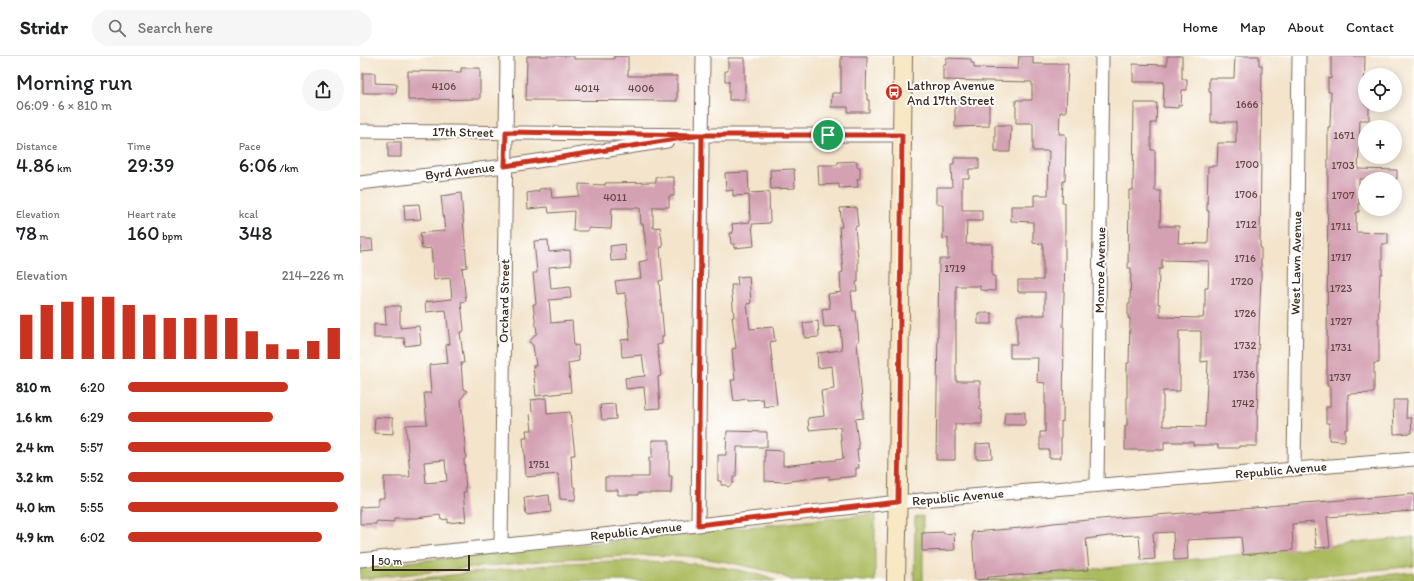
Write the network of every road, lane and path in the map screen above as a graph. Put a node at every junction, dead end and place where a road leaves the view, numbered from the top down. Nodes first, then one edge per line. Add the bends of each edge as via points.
1 (507, 56) edge
2 (703, 56) edge
3 (903, 56) edge
4 (1102, 56) edge
5 (1299, 56) edge
6 (360, 131) edge
7 (506, 132) junction
8 (702, 135) junction
9 (902, 135) junction
10 (505, 166) junction
11 (360, 183) edge
12 (1414, 459) edge
13 (1294, 469) junction
14 (1097, 485) junction
15 (898, 502) junction
16 (698, 525) junction
17 (501, 545) junction
18 (360, 560) edge
19 (896, 581) edge

1 - 7 street, Orchard Street
2 - 8 street
3 - 9 street
4 - 14 street, Monroe Avenue
5 - 13 street, West Lawn Avenue
6 - 7 street, 17th Street
7 - 8 street, 17th Street
7 - 10 street, Orchard Street
8 - 9 street, 17th Street
8 - 10 street, Byrd Avenue
8 - 16 street
9 - 15 street
10 - 11 street, Byrd Avenue
10 - 17 street, Orchard Street
12 - 13 street, Republic Avenue
13 - 14 street, Republic Avenue
14 - 15 street, Republic Avenue
15 - 16 street, Republic Avenue
15 - 19 street
16 - 17 street, Republic Avenue
17 - 18 street, Republic Avenue

